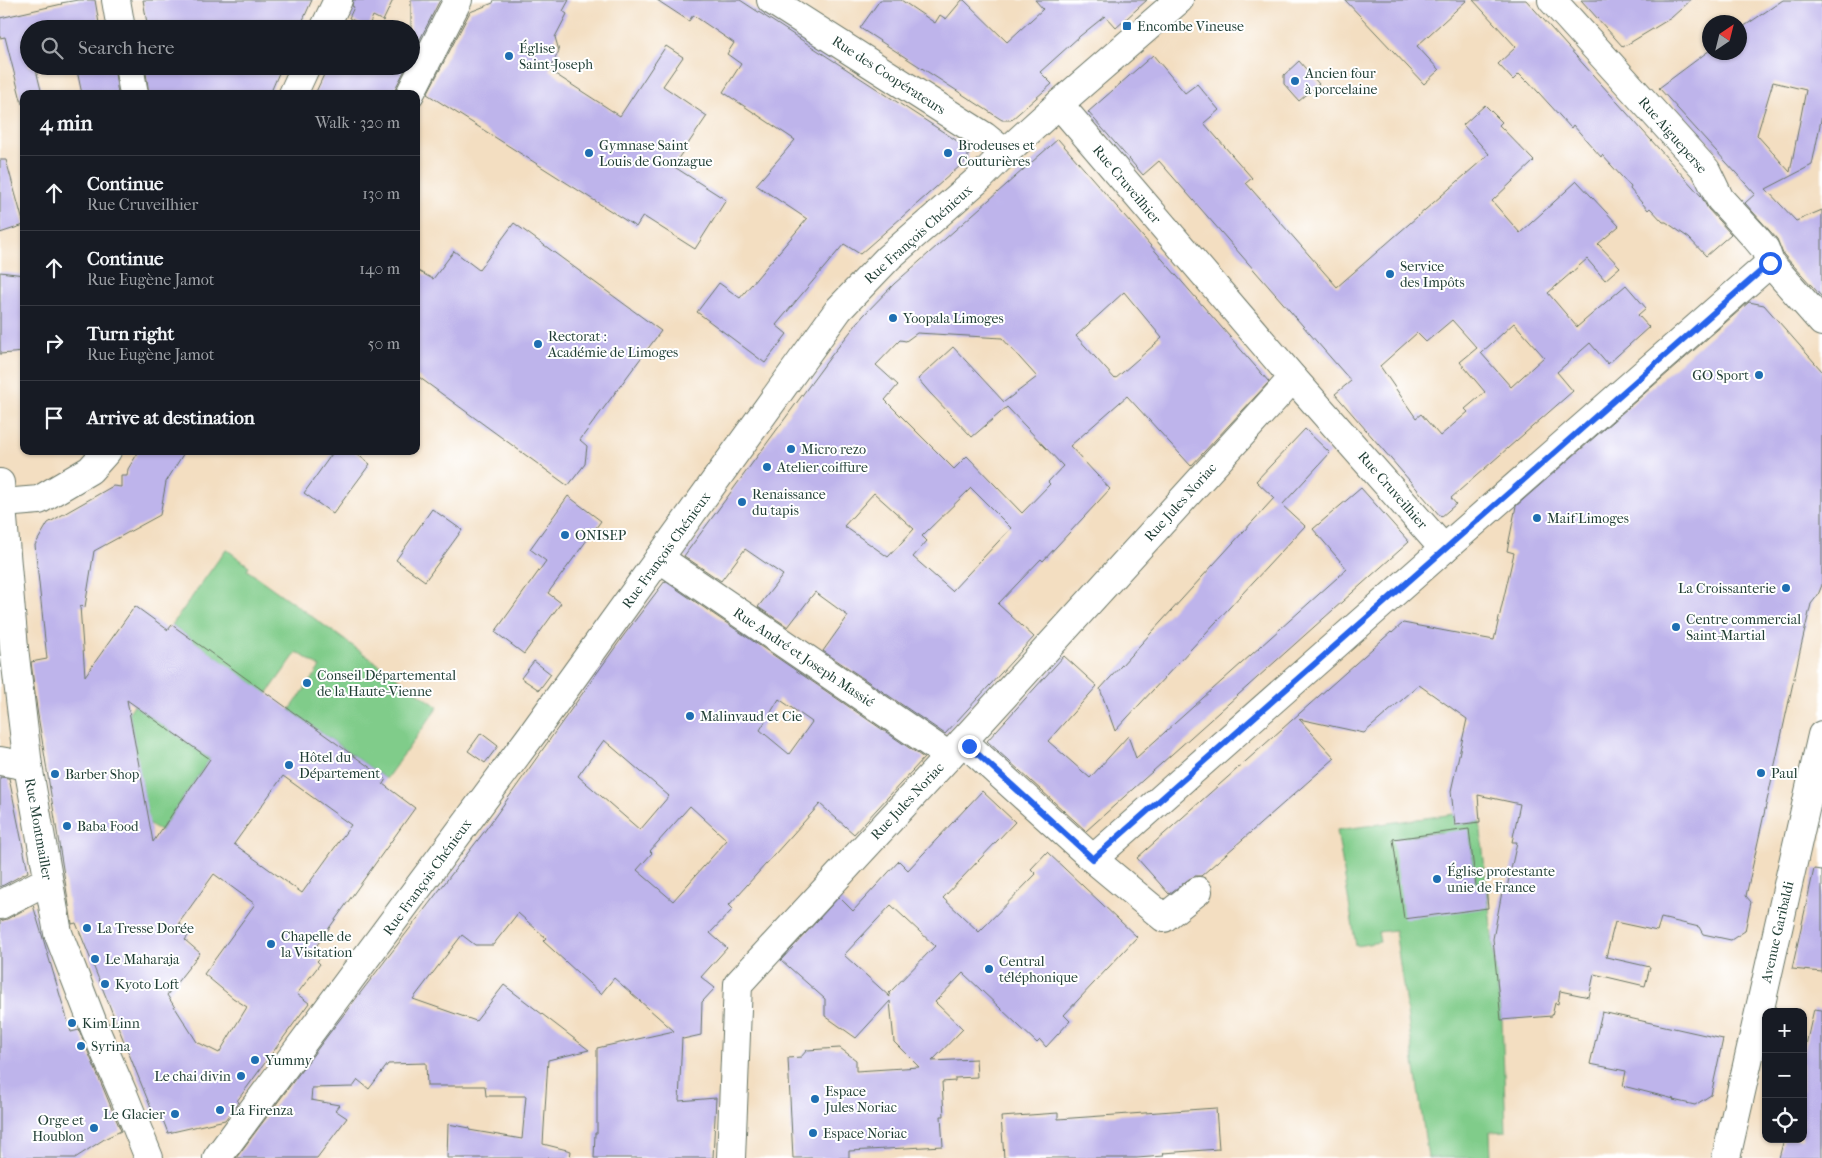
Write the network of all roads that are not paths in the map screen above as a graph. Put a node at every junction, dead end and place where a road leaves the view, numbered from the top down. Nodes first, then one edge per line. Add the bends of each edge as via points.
1 (116, 0) edge
2 (338, 0) edge
3 (458, 0) edge
4 (771, 0) edge
5 (1179, 0) edge
6 (1552, 0) edge
7 (119, 20) edge
8 (328, 20) edge
9 (131, 75) edge
10 (302, 75) edge
11 (415, 86) edge
12 (133, 90) edge
13 (295, 90) edge
14 (1059, 104) junction
15 (1005, 153) junction
16 (1770, 263) junction
17 (1822, 322) edge
18 (1293, 378) junction
19 (103, 455) edge
20 (1, 493) edge
21 (1444, 548) junction
22 (659, 558) junction
23 (1822, 735) edge
24 (956, 748) junction
25 (0, 761) edge
26 (28, 766) junction
27 (1093, 859) junction
28 (48, 880) junction
29 (1198, 891) dead end
30 (0, 905) edge
31 (149, 1158) edge
32 (217, 1158) edge
33 (731, 1158) edge
34 (1726, 1158) edge

1 - 7 street
2 - 8 street
3 - 11 street
4 - 15 street, Rue des Coopérateurs via 984,136
5 - 14 street, Rue François Chénieux
6 - 16 street, Rue Aigueperse via 1706,170 1720,199 1766,250
9 - 12 street
10 - 13 street
14 - 15 street, Rue François Chénieux
14 - 18 street, Rue Cruveilhier
15 - 22 street, Rue François Chénieux via 889,257 839,310
16 - 17 street, Rue Aigueperse
16 - 21 street
18 - 21 street, Rue Cruveilhier
18 - 24 street, Rue Jules Noriac
19 - 20 street via 90,470 39,500
20 - 26 street, Rue Montmailler
21 - 27 street
22 - 24 street, Rue André et Joseph Massié
22 - 32 street, Rue François Chénieux
23 - 34 street, Avenue Garibaldi
24 - 27 street, Rue André et Joseph Massié
24 - 33 street, Rue Jules Noriac via 738,984
25 - 26 street
26 - 28 street, Rue Montmailler
27 - 29 street, Rue André et Joseph Massié via 1164,918
28 - 30 street
28 - 31 street, Rue Montmailler via 58,933

